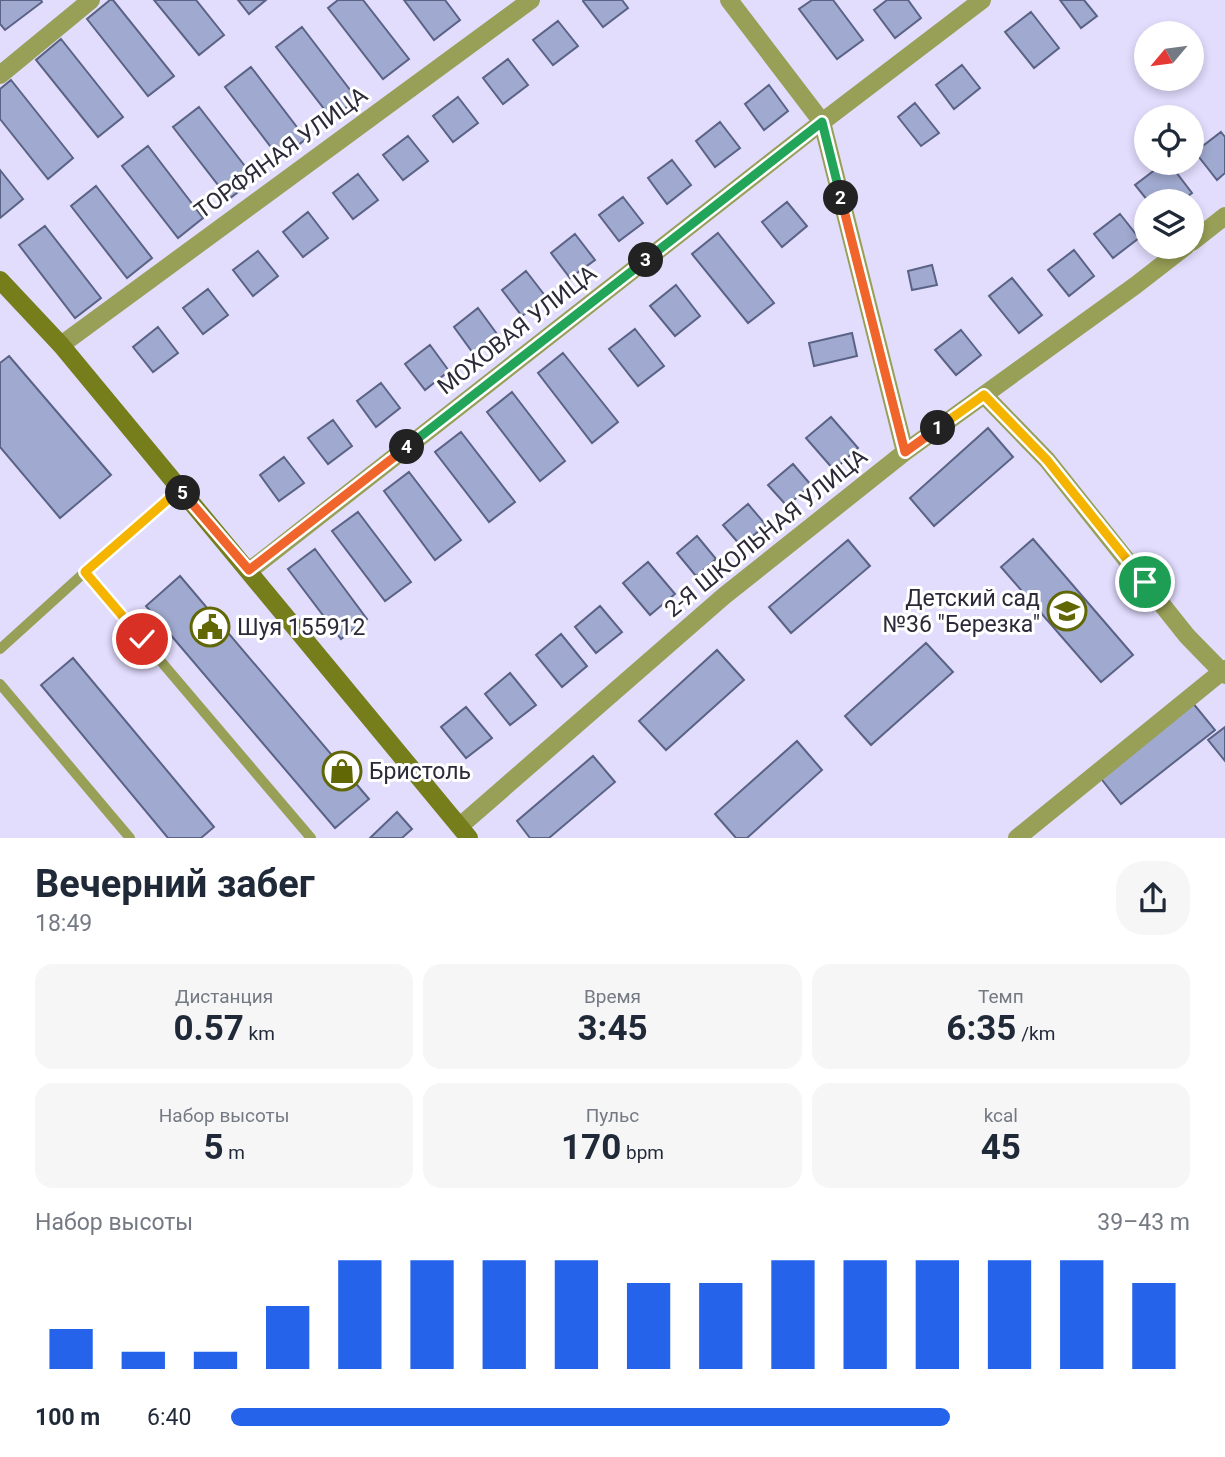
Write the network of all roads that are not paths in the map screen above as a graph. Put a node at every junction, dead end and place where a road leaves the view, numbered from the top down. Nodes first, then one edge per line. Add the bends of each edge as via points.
1 (91, 0) edge
2 (531, 0) edge
3 (729, 0) edge
4 (982, 0) edge
5 (0, 75) edge
6 (822, 122) junction
7 (1225, 216) edge
8 (1204, 233) edge
9 (1170, 259) edge
10 (1, 284) edge
11 (61, 345) junction
12 (984, 395) junction
13 (905, 452) junction
14 (180, 489) junction
15 (249, 570) junction
16 (85, 572) junction
17 (0, 649) edge
18 (1224, 672) edge
19 (0, 684) edge
20 (465, 832) edge
21 (130, 838) edge
22 (311, 838) edge
23 (1017, 838) edge

1 - 5 street
2 - 11 street, ТОРФЯНАЯ УЛИЦА
3 - 6 street
4 - 6 street, МОХОВАЯ УЛИЦА
6 - 13 street
6 - 15 street, МОХОВАЯ УЛИЦА
7 - 8 street
9 - 12 street, 2-Я ШКОЛЬНАЯ УЛИЦА
10 - 11 street
11 - 14 street
12 - 13 street, 2-Я ШКОЛЬНАЯ УЛИЦА
12 - 18 street via 1047,460 1187,636
13 - 20 street, 2-Я ШКОЛЬНАЯ УЛИЦА via 724,596
14 - 15 street
14 - 16 lane
15 - 20 street
16 - 17 lane
16 - 22 lane
18 - 23 street
19 - 21 lane

